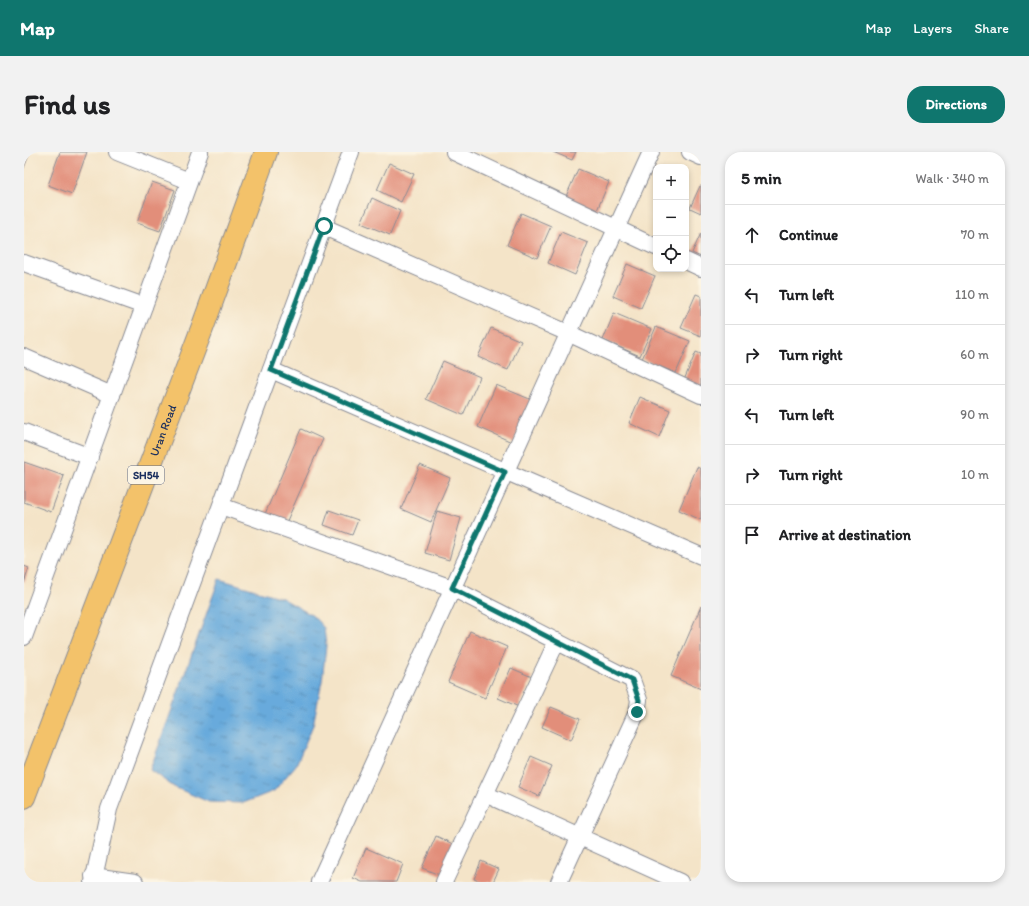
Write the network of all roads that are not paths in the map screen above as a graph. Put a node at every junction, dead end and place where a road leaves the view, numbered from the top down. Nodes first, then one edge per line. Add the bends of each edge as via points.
1 (117, 152) edge
2 (200, 152) edge
3 (266, 152) edge
4 (351, 152) edge
5 (454, 152) edge
6 (650, 152) edge
7 (690, 152) edge
8 (701, 157) edge
9 (189, 181) junction
10 (324, 226) junction
11 (616, 229) junction
12 (653, 246) edge
13 (689, 262) edge
14 (24, 263) edge
15 (701, 268) edge
16 (144, 306) junction
17 (568, 333) junction
18 (24, 357) edge
19 (271, 370) junction
20 (701, 395) edge
21 (112, 396) junction
22 (24, 432) edge
23 (90, 457) junction
24 (505, 472) junction
25 (221, 506) junction
26 (701, 556) edge
27 (452, 588) junction
28 (24, 636) edge
29 (557, 641) junction
30 (486, 794) junction
31 (24, 797) edge
32 (580, 837) junction
33 (93, 879) edge
34 (135, 882) edge
35 (319, 882) edge
36 (444, 882) edge
37 (559, 882) edge
38 (680, 882) edge

1 - 9 street
2 - 9 street
3 - 31 main road, Uran Road / SH54 via 200,334
4 - 10 street
5 - 11 street
6 - 11 street
7 - 8 street
9 - 16 street
10 - 17 street
10 - 19 street
11 - 12 street
11 - 17 street
13 - 15 street
14 - 16 street
16 - 21 street
17 - 20 street
17 - 24 street
18 - 21 street
19 - 24 street
19 - 25 street
21 - 23 street
22 - 23 street
23 - 28 street
24 - 26 street
24 - 27 street
25 - 27 street
25 - 33 street via 109,809
27 - 29 street
27 - 35 street
29 - 30 street
29 - 32 street via 632,680 639,700 637,712
30 - 32 street
30 - 36 street
32 - 37 street
32 - 38 street
33 - 34 street

